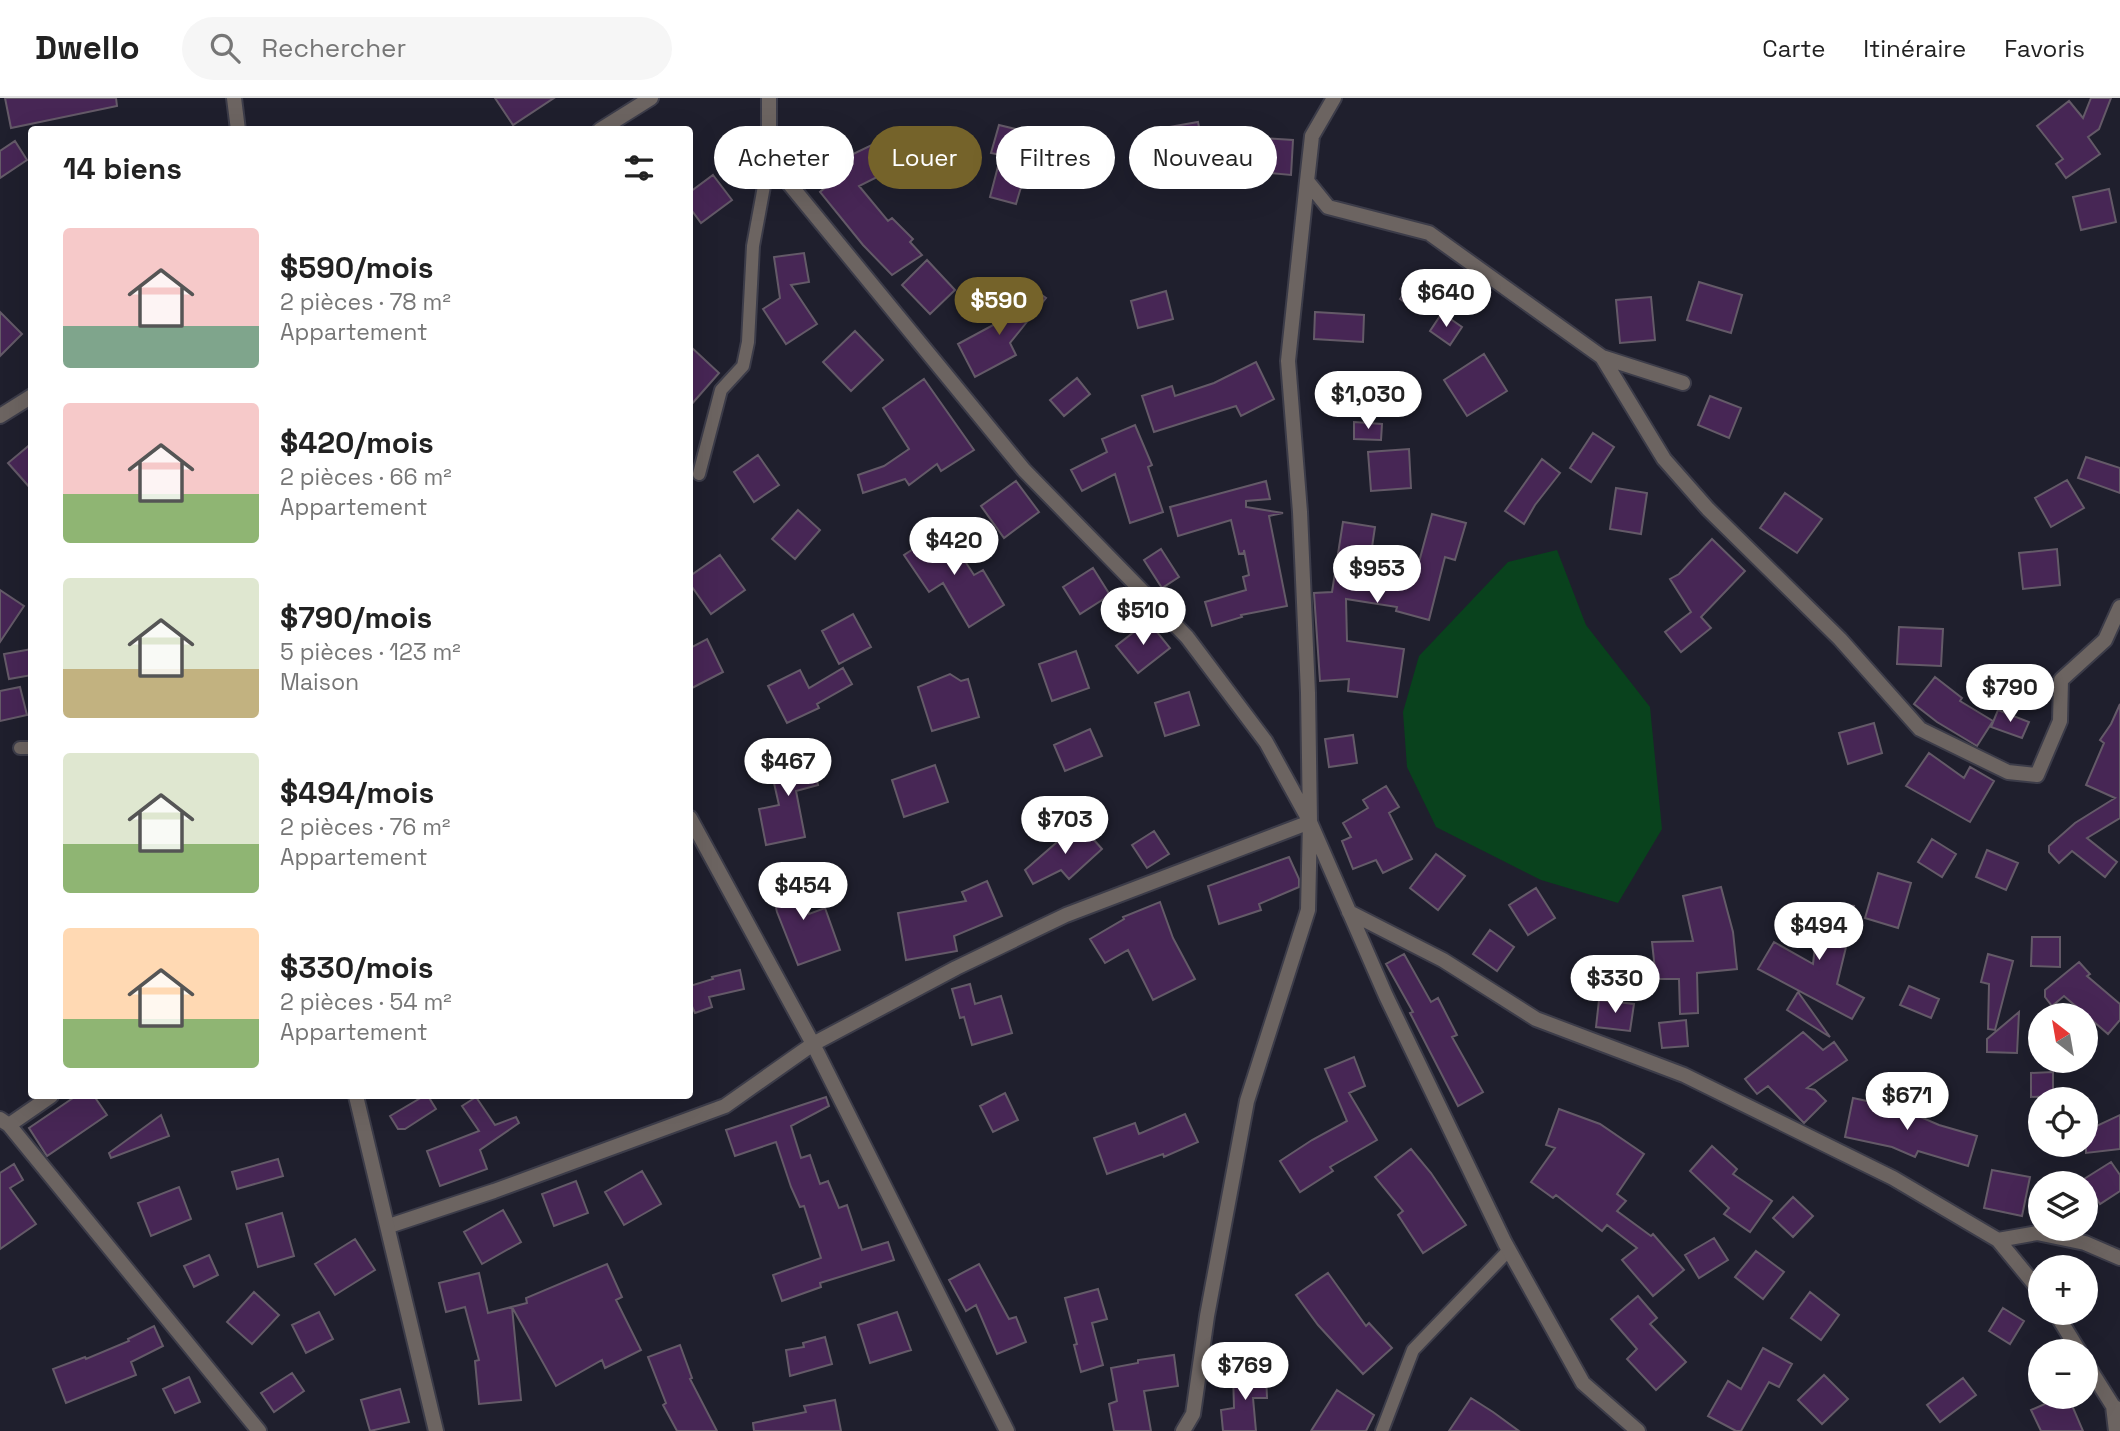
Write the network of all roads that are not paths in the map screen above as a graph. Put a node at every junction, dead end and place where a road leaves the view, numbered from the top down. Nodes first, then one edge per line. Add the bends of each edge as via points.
1 (234, 98) edge
2 (652, 98) edge
3 (769, 98) edge
4 (1334, 98) edge
5 (237, 126) edge
6 (606, 126) edge
7 (769, 126) edge
8 (1307, 181) junction
9 (763, 189) edge
10 (794, 189) edge
11 (1602, 357) junction
12 (1683, 383) dead end
13 (28, 398) edge
14 (0, 416) edge
15 (699, 474) dead end
16 (2120, 607) edge
17 (1310, 822) junction
18 (693, 824) edge
19 (1349, 912) junction
20 (813, 1044) junction
21 (46, 1099) edge
22 (357, 1099) edge
23 (4, 1122) edge
24 (389, 1226) junction
25 (1998, 1240) junction
26 (1509, 1250) junction
27 (2120, 1258) edge
28 (2028, 1276) edge
29 (2098, 1381) edge
30 (2116, 1408) edge
31 (259, 1431) edge
32 (436, 1431) edge
33 (1007, 1431) edge
34 (1183, 1431) edge
35 (1382, 1431) edge
36 (1638, 1431) edge
37 (2116, 1431) edge

1 - 5 street
2 - 6 street
3 - 7 street
4 - 8 street via 1312,136
8 - 11 street via 1328,207 1429,233
8 - 17 street via 1288,361 1300,512
9 - 15 lane via 753,246 743,366 721,390
10 - 17 street via 1024,470 1187,637 1266,742
11 - 12 street
11 - 16 street via 1664,459 1840,639 1920,729 2008,772 2037,775 2060,722 2061,680 2105,640
13 - 14 street
17 - 19 street
17 - 20 street via 1066,915
17 - 34 street via 1308,910 1247,1101 1193,1414
18 - 20 street
19 - 25 street via 1443,960 1536,1019 1684,1075 1893,1178
19 - 26 street
20 - 24 street via 725,1106
20 - 33 street
21 - 23 street
22 - 24 street
23 - 31 street
24 - 32 street
25 - 27 street via 2036,1233 2085,1243
25 - 28 street
26 - 35 lane via 1413,1350
26 - 36 street via 1583,1383
29 - 30 street
30 - 37 street

